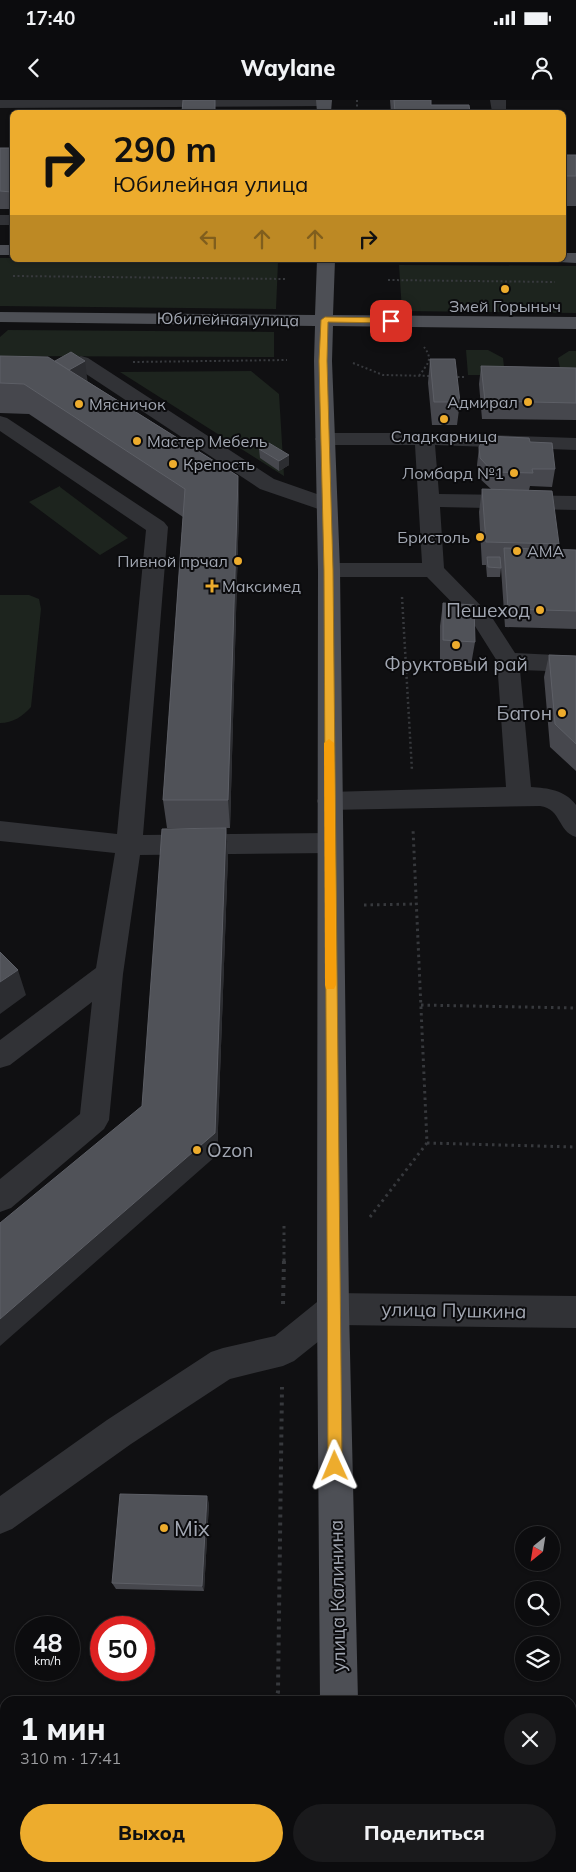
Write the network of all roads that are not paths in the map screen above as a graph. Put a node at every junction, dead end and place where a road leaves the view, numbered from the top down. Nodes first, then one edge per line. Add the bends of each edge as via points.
1 (0, 103) edge
2 (324, 104) edge
3 (146, 105) edge
4 (69, 108) edge
5 (326, 262) edge
6 (0, 317) edge
7 (325, 320) junction
8 (576, 323) edge
9 (81, 362) edge
10 (0, 422) edge
11 (325, 439) junction
12 (425, 439) junction
13 (576, 444) edge
14 (428, 500) junction
15 (576, 503) edge
16 (327, 505) junction
17 (329, 570) junction
18 (433, 570) junction
19 (508, 661) junction
20 (576, 664) edge
21 (519, 796) junction
22 (330, 801) junction
23 (576, 827) edge
24 (0, 830) edge
25 (330, 843) junction
26 (129, 845) junction
27 (109, 974) junction
28 (0, 1056) edge
29 (0, 1198) edge
30 (333, 1309) junction
31 (576, 1312) edge
32 (0, 1517) edge
33 (339, 1696) edge

1 - 4 street
2 - 3 street
3 - 4 street
5 - 7 main road, улица Калинина
6 - 7 main road, Юбилейная улица
7 - 8 main road, Юбилейная улица
7 - 11 main road, улица Калинина
9 - 16 street via 267,484
10 - 26 street via 157,526
11 - 12 street
11 - 16 main road, улица Калинина
12 - 13 street
12 - 14 street
14 - 15 street
14 - 18 street
16 - 17 main road, улица Калинина
17 - 18 street
17 - 22 main road, улица Калинина
18 - 19 street via 482,621
19 - 20 street
19 - 21 street
21 - 22 street
21 - 23 street via 547,796 566,806
22 - 25 main road, улица Калинина
24 - 26 street
25 - 26 street
25 - 30 main road, улица Калинина
26 - 27 street
27 - 28 street
27 - 29 street via 94,1120
30 - 31 street, улица Пушкина
30 - 32 street via 283,1350 223,1364 119,1432
30 - 33 main road, улица Калинина

